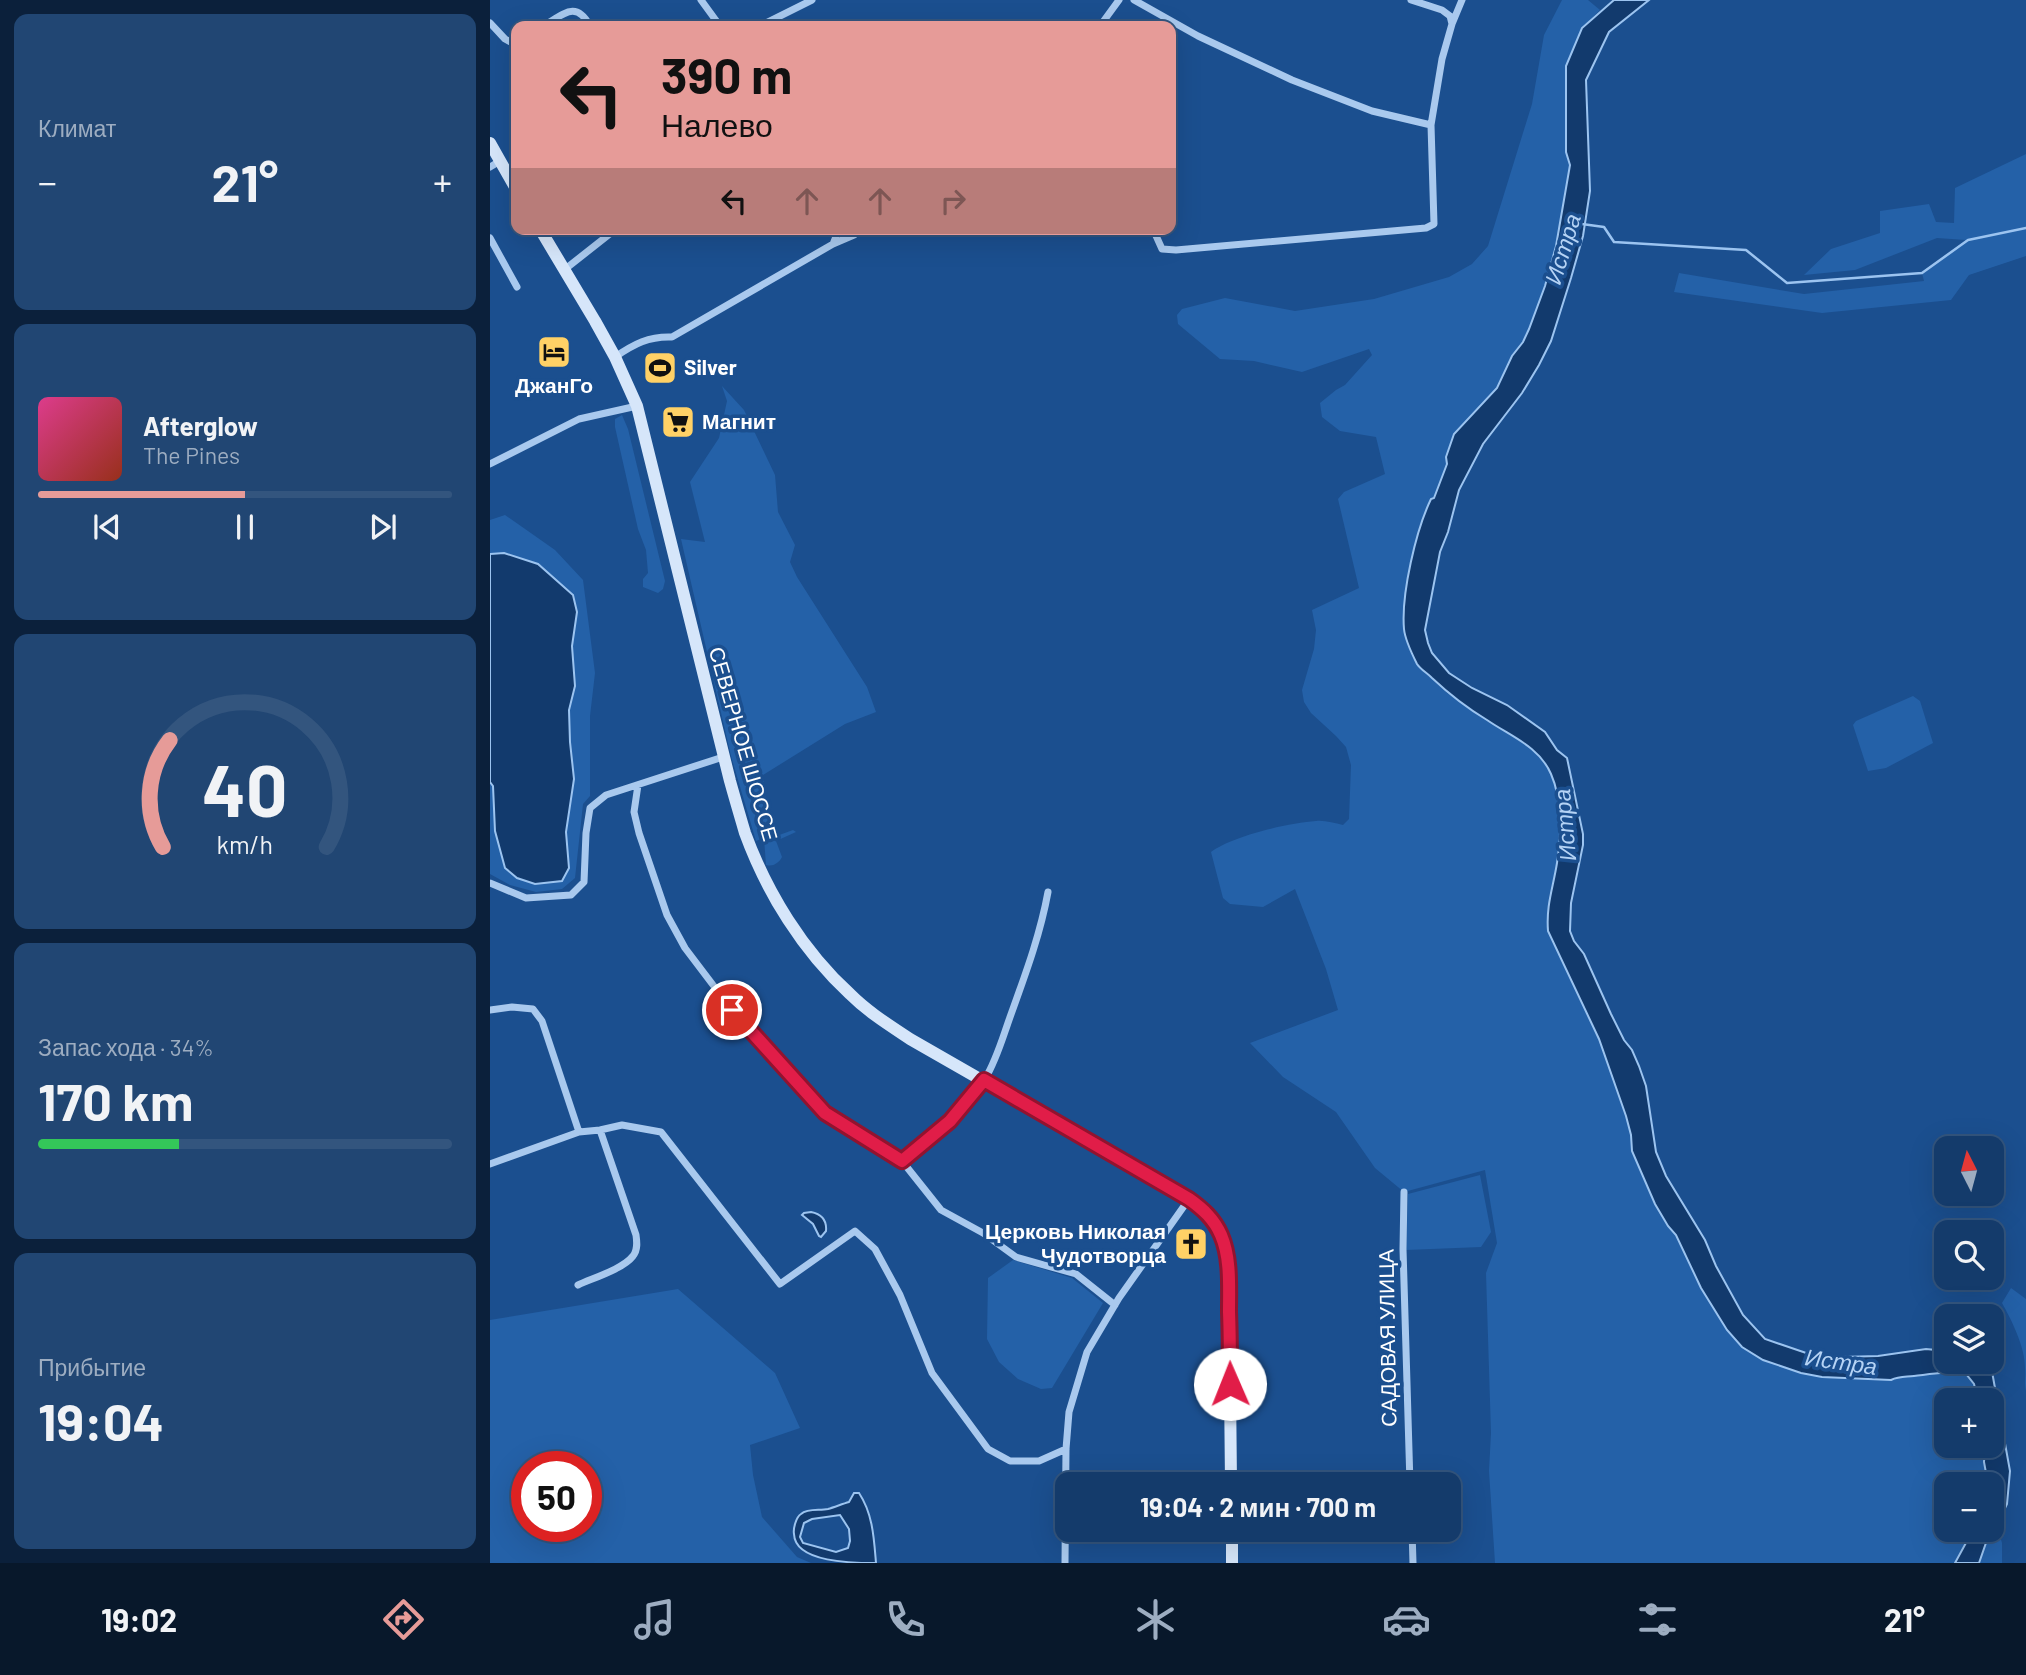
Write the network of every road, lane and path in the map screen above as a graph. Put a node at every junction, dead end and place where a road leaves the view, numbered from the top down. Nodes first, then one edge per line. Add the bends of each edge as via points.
1 (701, 0) edge
2 (812, 0) edge
3 (1119, 0) edge
4 (1135, 0) edge
5 (1411, 0) edge
6 (1462, 0) edge
7 (551, 21) edge
8 (588, 21) edge
9 (716, 21) edge
10 (770, 21) edge
11 (1104, 21) edge
12 (1172, 21) edge
13 (490, 23) edge
14 (1176, 23) edge
15 (1452, 24) junction
16 (511, 42) edge
17 (1431, 125) junction
18 (490, 143) edge
19 (495, 164) edge
20 (511, 183) edge
21 (543, 235) edge
22 (607, 235) edge
23 (837, 235) edge
24 (846, 235) edge
25 (1156, 235) edge
26 (490, 238) edge
27 (833, 244) junction
28 (563, 270) junction
29 (517, 287) dead end
30 (615, 357) junction
31 (637, 405) junction
32 (490, 464) edge
33 (723, 757) junction
34 (638, 785) junction
35 (490, 883) edge
36 (1048, 892) dead end
37 (490, 1010) edge
38 (984, 1080) junction
39 (600, 1130) junction
40 (579, 1132) junction
41 (902, 1161) junction
42 (490, 1164) edge
43 (1404, 1192) dead end
44 (1189, 1199) junction
45 (578, 1285) dead end
46 (1115, 1305) junction
47 (1066, 1450) junction
48 (1231, 1472) edge
49 (1410, 1472) edge
50 (1232, 1542) edge
51 (1412, 1542) edge
52 (1065, 1563) edge
53 (1232, 1563) edge
54 (1413, 1563) edge

1 - 9 street
2 - 10 street
3 - 11 street
4 - 12 street
5 - 15 street via 1442,10
6 - 15 street
7 - 8 street via 578,10
13 - 16 street
14 - 17 street via 1292,80 1371,111
15 - 17 street
17 - 25 street via 1434,224 1426,228 1176,250 1162,248
18 - 19 main road
19 - 20 main road
21 - 28 main road, СЕВЕРНОЕ ШОССЕ
22 - 28 street
23 - 27 street
24 - 27 street
26 - 29 street
27 - 30 street via 672,337 645,339
28 - 30 main road, СЕВЕРНОЕ ШОССЕ
30 - 31 main road, СЕВЕРНОЕ ШОССЕ
31 - 32 street via 579,419
31 - 33 main road, СЕВЕРНОЕ ШОССЕ
33 - 34 street
33 - 38 main road, СЕВЕРНОЕ ШОССЕ via 764,877 794,929 824,968 878,1017
34 - 35 street via 606,795 590,807 584,882 571,895 526,898
34 - 41 street via 635,813 639,833 667,915 685,948 732,1010 825,1113
36 - 38 street via 1024,980
37 - 40 street via 533,1009 542,1021
38 - 41 street via 950,1121
38 - 44 main road, СЕВЕРНОЕ ШОССЕ
39 - 40 street
39 - 45 street via 637,1247 621,1266
39 - 47 street via 622,1125 661,1132 780,1284 855,1231 874,1250 900,1295 932,1373 988,1449 1010,1461 1039,1461
40 - 42 street
41 - 46 street via 941,1210 1016,1257 1076,1274
43 - 49 street, САДОВАЯ УЛИЦА
44 - 46 street
44 - 48 main road, СЕВЕРНОЕ ШОССЕ via 1215,1224 1227,1256
46 - 47 street via 1087,1352 1069,1412
47 - 52 street
50 - 53 main road
51 - 54 street

